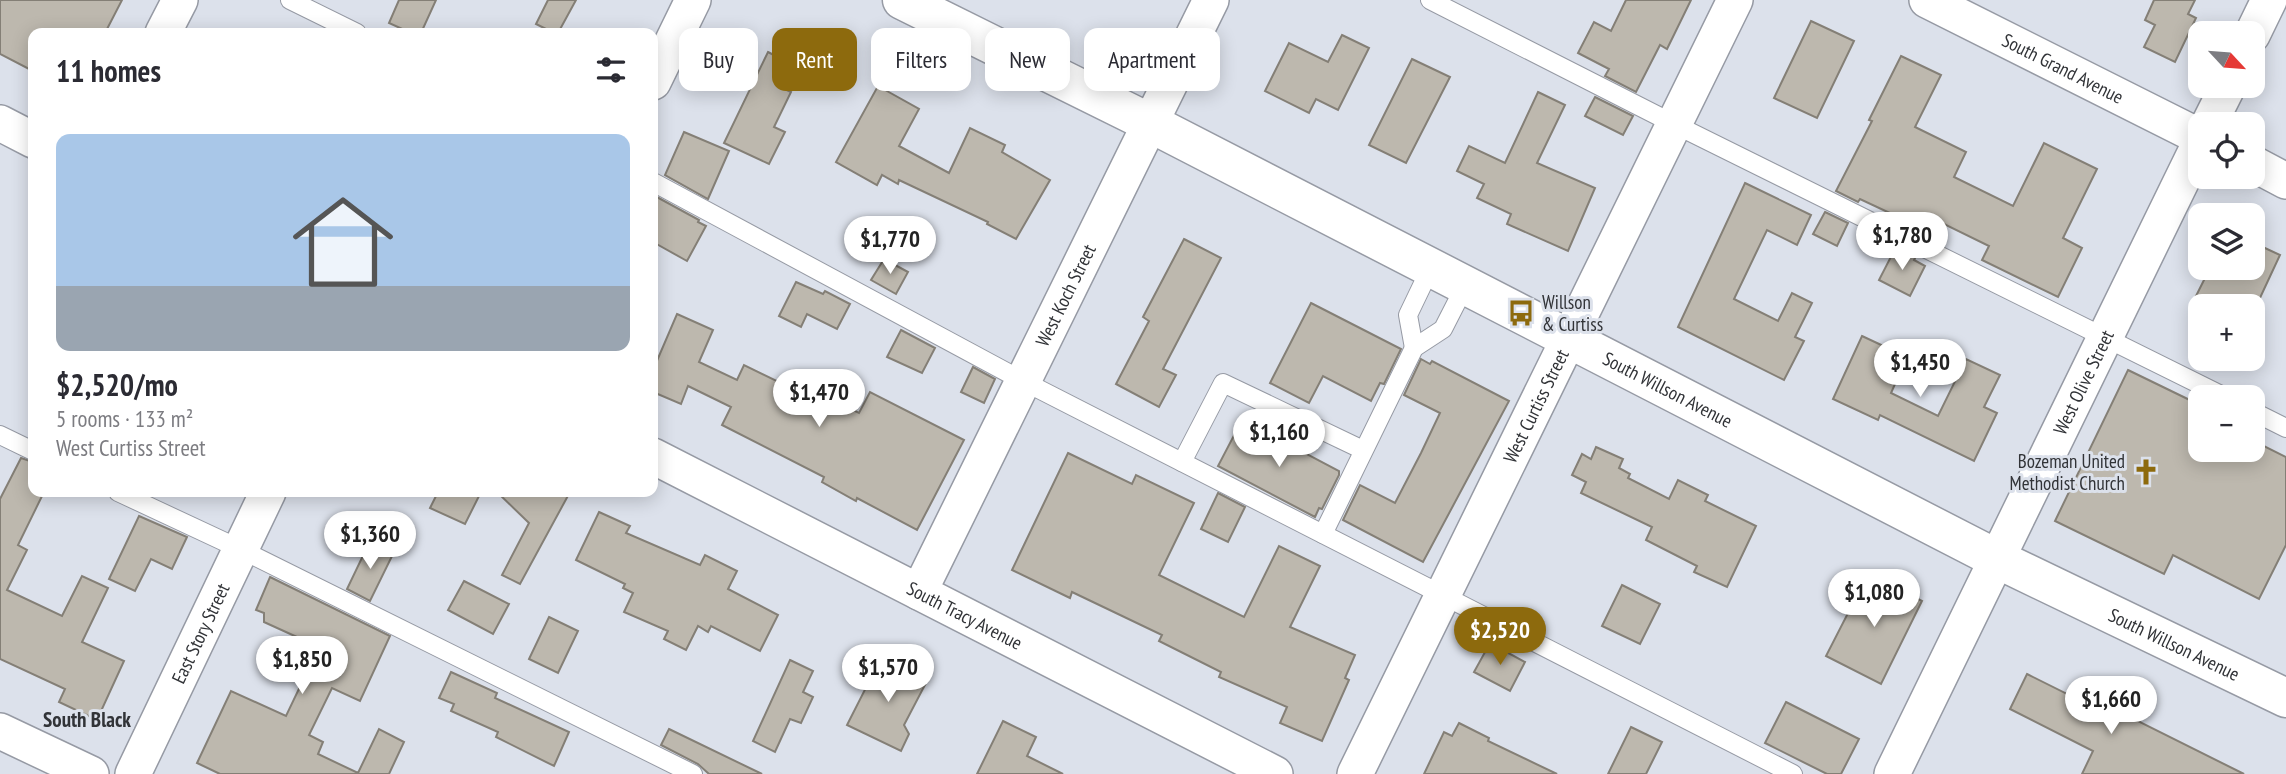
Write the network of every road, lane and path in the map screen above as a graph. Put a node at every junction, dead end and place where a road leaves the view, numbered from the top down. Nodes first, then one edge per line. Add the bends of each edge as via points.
1 (180, 0) edge
2 (290, 0) edge
3 (693, 0) edge
4 (902, 0) edge
5 (1211, 0) edge
6 (1430, 0) edge
7 (1735, 0) edge
8 (1927, 0) edge
9 (2269, 0) edge
10 (2259, 21) edge
11 (166, 28) edge
12 (347, 28) edge
13 (658, 72) edge
14 (0, 123) edge
15 (1150, 123) junction
16 (1674, 124) junction
17 (2188, 130) edge
18 (28, 137) edge
19 (2188, 167) edge
20 (2265, 170) edge
21 (2286, 181) edge
22 (658, 185) edge
23 (1431, 267) junction
24 (1466, 284) junction
25 (2105, 336) junction
26 (1569, 337) junction
27 (1414, 348) junction
28 (1023, 382) junction
29 (2201, 385) edge
30 (2265, 418) edge
31 (2286, 428) edge
32 (0, 435) edge
33 (28, 449) edge
34 (1363, 450) junction
35 (658, 459) edge
36 (1182, 462) junction
37 (129, 497) edge
38 (266, 497) edge
39 (1323, 534) junction
40 (240, 549) junction
41 (1997, 559) junction
42 (919, 592) junction
43 (1443, 594) junction
44 (2286, 698) edge
45 (0, 731) edge
46 (91, 774) edge
47 (133, 774) edge
48 (693, 774) edge
49 (1275, 774) edge
50 (1354, 774) edge
51 (1793, 774) edge
52 (1892, 774) edge

1 - 11 street
2 - 12 lane
3 - 13 street
4 - 15 main road, South Willson Avenue
5 - 15 street, West Koch Street
6 - 16 lane
7 - 16 street, West Curtiss Street
8 - 17 street, South Grand Avenue
9 - 10 street
14 - 18 street
15 - 23 main road, South Willson Avenue
15 - 28 street, West Koch Street
16 - 25 lane
16 - 26 street, West Curtiss Street
19 - 25 street, West Olive Street
20 - 21 street
22 - 28 lane
23 - 24 main road, South Willson Avenue
23 - 27 lane via 1408,315
24 - 26 main road, South Willson Avenue
24 - 27 lane via 1443,329
25 - 29 lane
25 - 41 street, West Olive Street
26 - 41 main road, South Willson Avenue
26 - 43 street, West Curtiss Street
27 - 34 lane
28 - 36 lane
28 - 42 street, West Koch Street
30 - 31 lane
32 - 33 lane
34 - 36 lane via 1223,383
34 - 39 lane
35 - 42 street, South Tracy Avenue
36 - 39 lane
37 - 40 lane
38 - 40 street, East Story Street
39 - 43 lane
40 - 47 street, East Story Street
40 - 48 lane
41 - 44 main road, South Willson Avenue
41 - 52 street, West Olive Street
42 - 49 street, South Tracy Avenue
43 - 50 street, West Curtiss Street
43 - 51 lane
45 - 46 street

